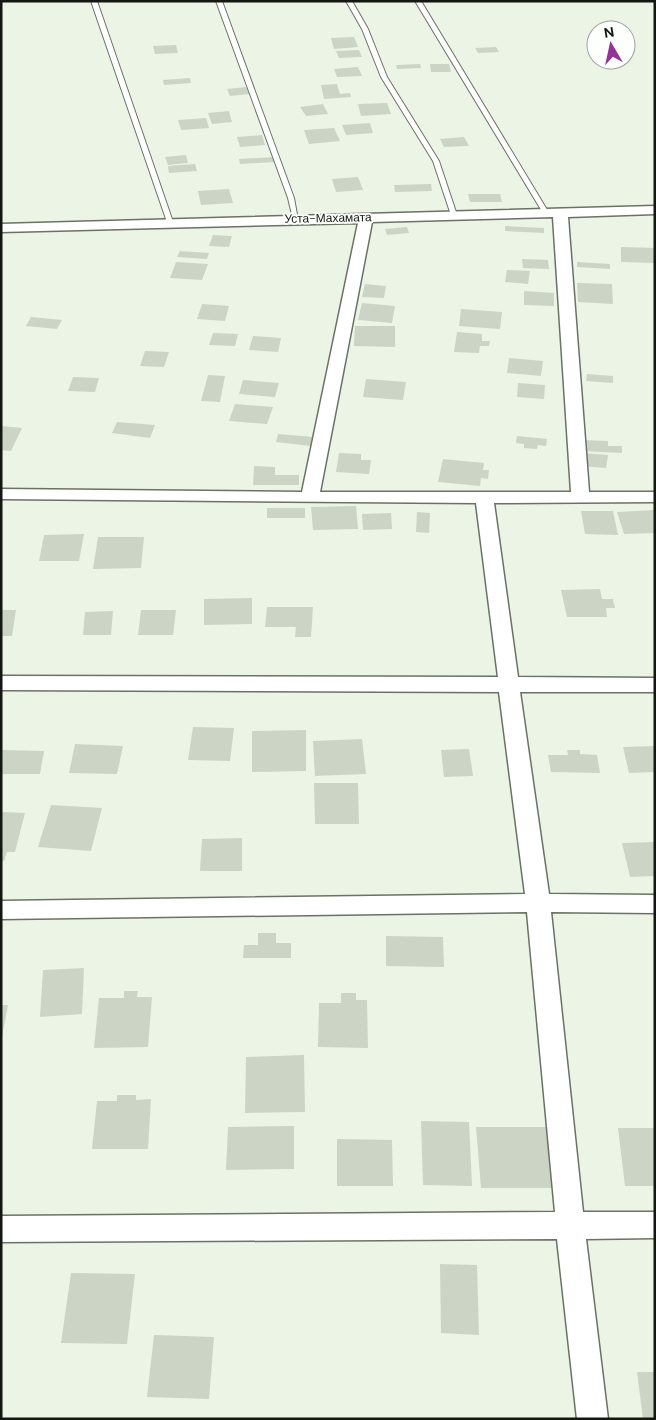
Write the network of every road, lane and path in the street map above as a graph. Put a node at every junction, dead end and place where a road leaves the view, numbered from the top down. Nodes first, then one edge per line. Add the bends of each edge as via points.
1 (94, 1) edge
2 (219, 1) edge
3 (349, 1) edge
4 (418, 1) edge
5 (655, 210) edge
6 (553, 213) junction
7 (454, 215) junction
8 (366, 217) junction
9 (296, 219) junction
10 (170, 222) junction
11 (1, 228) edge
12 (1, 494) edge
13 (310, 497) junction
14 (484, 497) junction
15 (580, 497) junction
16 (655, 497) edge
17 (1, 683) edge
18 (507, 683) junction
19 (655, 685) edge
20 (538, 904) junction
21 (655, 904) edge
22 (1, 910) edge
23 (570, 1224) junction
24 (655, 1225) edge
25 (1, 1229) edge
26 (593, 1419) edge

1 - 10 lane
2 - 9 lane
3 - 7 lane via 365,29 384,77 436,161
4 - 6 lane
5 - 6 street, Уста-Махамата
6 - 7 street, Уста-Махамата
6 - 15 street
7 - 8 street, Уста-Махамата
8 - 9 street, Уста-Махамата
8 - 13 street
9 - 10 street, Уста-Махамата
10 - 11 street, Уста-Махамата
12 - 13 street
13 - 14 street
14 - 15 street
14 - 18 street
15 - 16 street
17 - 18 street
18 - 19 street
18 - 20 street
20 - 21 street
20 - 22 street
20 - 23 street
23 - 24 street
23 - 25 street
23 - 26 street

